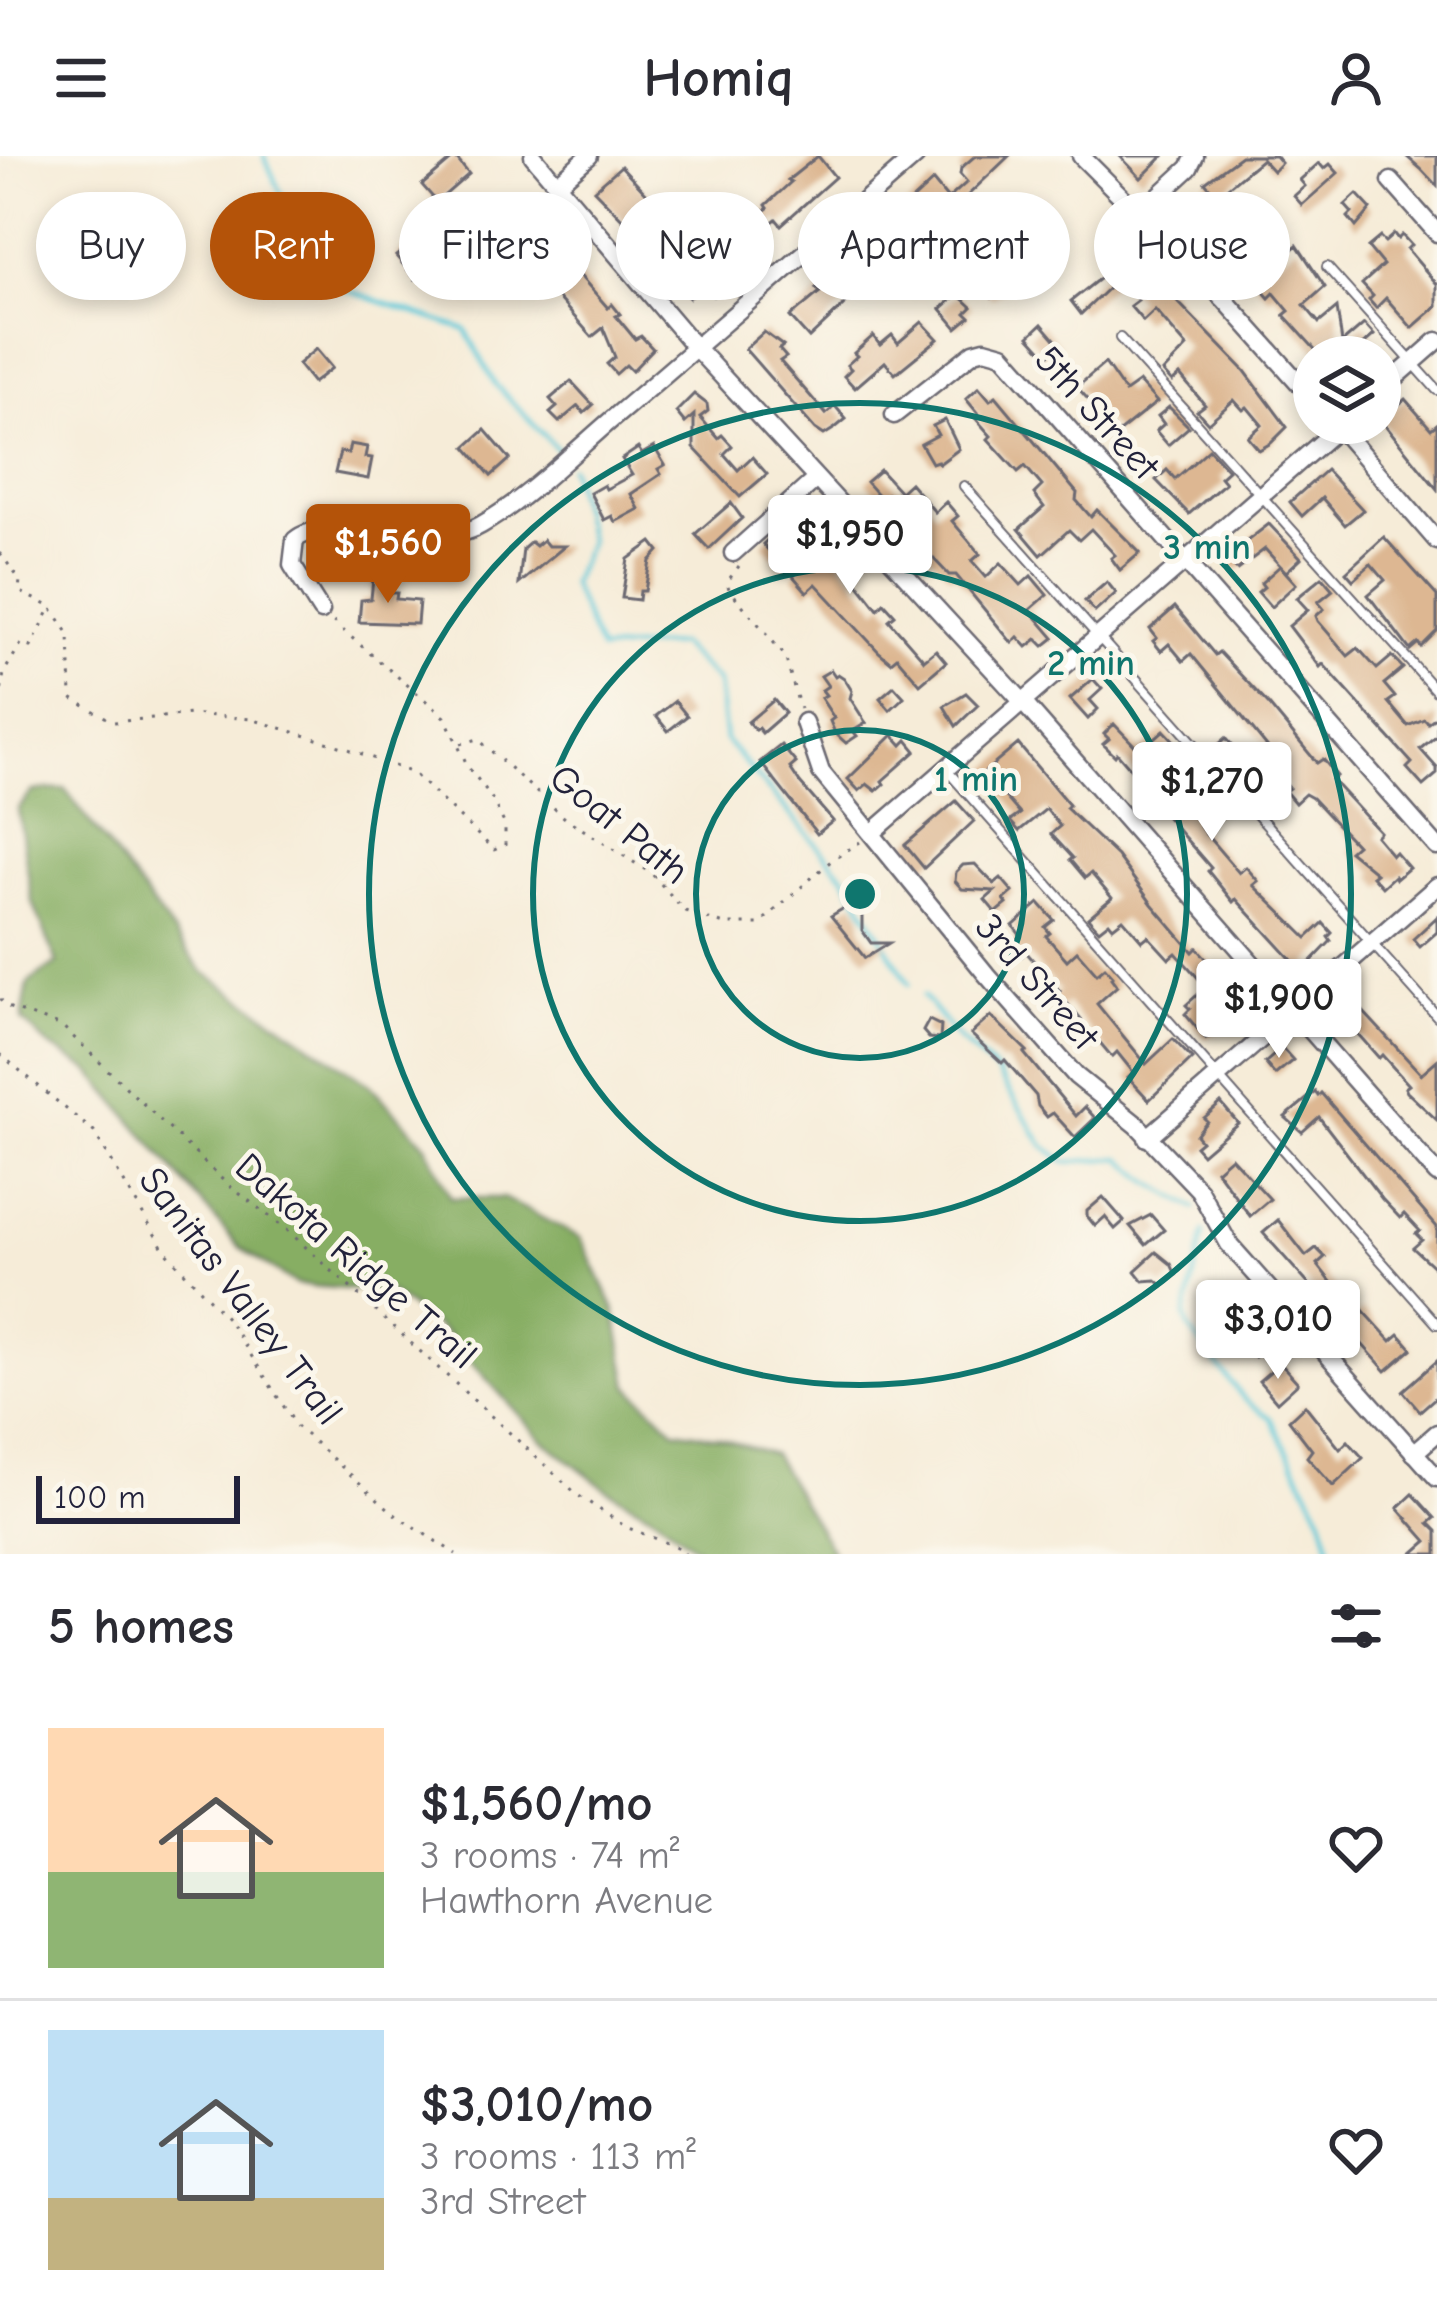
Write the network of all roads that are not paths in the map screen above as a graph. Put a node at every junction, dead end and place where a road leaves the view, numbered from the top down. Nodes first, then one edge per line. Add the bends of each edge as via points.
1 (532, 156) edge
2 (589, 156) edge
3 (916, 156) edge
4 (1081, 156) edge
5 (1196, 156) edge
6 (1390, 181) dead end
7 (557, 184) junction
8 (1114, 192) edge
9 (1162, 192) edge
10 (1437, 233) edge
11 (1328, 267) dead end
12 (1223, 300) edge
13 (1120, 338) dead end
14 (1437, 341) edge
15 (696, 348) junction
16 (1413, 363) junction
17 (1401, 373) edge
18 (1293, 377) edge
19 (1437, 390) edge
20 (894, 416) dead end
21 (1317, 444) edge
22 (1356, 444) edge
23 (816, 478) junction
24 (964, 486) dead end
25 (1261, 495) junction
26 (1437, 541) edge
27 (736, 551) road end
28 (1186, 560) junction
29 (321, 611) road end
30 (1098, 634) junction
31 (1437, 692) edge
32 (1022, 700) junction
33 (804, 722) road end
34 (945, 768) junction
35 (872, 833) junction
36 (1437, 847) edge
37 (1437, 886) edge
38 (1372, 942) junction
39 (1293, 1011) junction
40 (1437, 1016) edge
41 (1218, 1076) junction
42 (1148, 1138) junction
43 (1437, 1174) edge
44 (1437, 1324) edge
45 (1437, 1433) edge
46 (1414, 1453) junction
47 (1437, 1478) edge

1 - 7 street
2 - 7 street
3 - 15 street
4 - 8 street
5 - 9 street
6 - 10 street
7 - 15 street
11 - 16 lane
12 - 18 street
13 - 25 lane
14 - 16 street
15 - 23 street
15 - 29 street via 478,527 428,540 303,532 292,565
16 - 17 street
16 - 19 lane
20 - 28 street, 5th Street via 974,352 1003,354
21 - 25 street
22 - 26 street
23 - 27 street
23 - 32 street
24 - 30 lane
25 - 28 street
25 - 31 lane
28 - 30 street
28 - 36 street, 5th Street
30 - 32 street
30 - 38 lane
32 - 34 street
32 - 39 street
33 - 35 street, 3rd Street via 820,772
34 - 35 street
34 - 41 lane
35 - 42 street, 3rd Street via 1040,1038
37 - 38 street
38 - 39 street
38 - 40 lane
39 - 41 street
39 - 43 street
41 - 42 street
41 - 44 lane
42 - 46 street, 3rd Street via 1198,1190 1229,1244
45 - 46 street
46 - 47 street, 3rd Street

